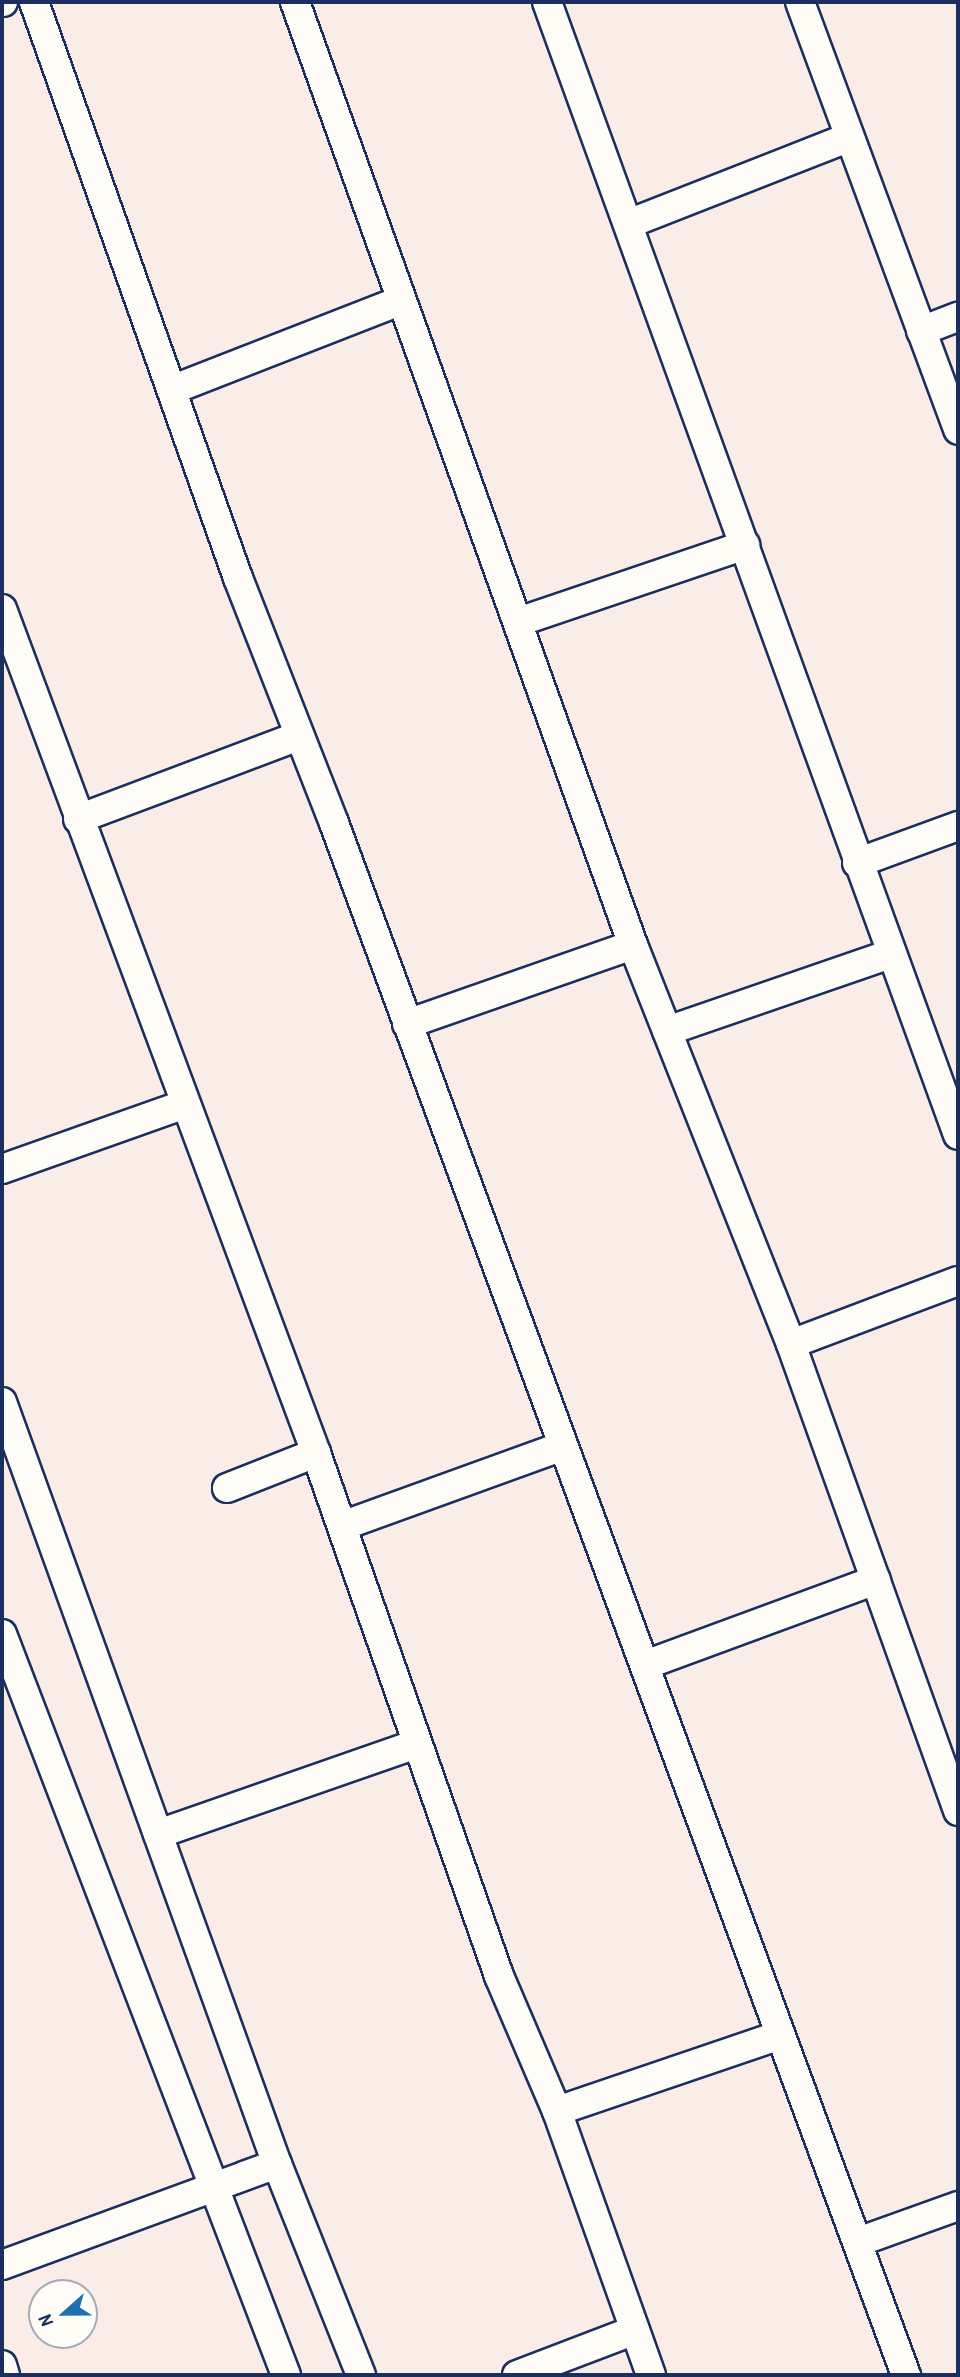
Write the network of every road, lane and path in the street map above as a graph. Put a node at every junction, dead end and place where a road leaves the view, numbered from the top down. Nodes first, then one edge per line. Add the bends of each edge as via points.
1 (34, 2) edge
2 (295, 2) edge
3 (547, 2) edge
4 (800, 2) edge
5 (850, 137) junction
6 (628, 224) junction
7 (400, 301) junction
8 (958, 317) edge
9 (921, 331) junction
10 (174, 388) junction
11 (958, 430) edge
12 (745, 545) junction
13 (2, 609) edge
14 (518, 622) junction
15 (299, 736) junction
16 (78, 819) junction
17 (958, 826) edge
18 (857, 863) junction
19 (633, 944) junction
20 (891, 954) junction
21 (407, 1024) junction
22 (667, 1031) junction
23 (183, 1105) junction
24 (958, 1135) edge
25 (2, 1169) edge
26 (958, 1281) edge
27 (791, 1345) junction
28 (2, 1402) edge
29 (560, 1447) junction
30 (316, 1453) junction
31 (228, 1488) dead end
32 (342, 1526) junction
33 (876, 1580) junction
34 (2, 1634) edge
35 (645, 1665) junction
36 (417, 1744) junction
37 (958, 1806) edge
38 (158, 1834) junction
39 (777, 2036) junction
40 (557, 2111) junction
41 (277, 2164) junction
42 (213, 2188) junction
43 (958, 2206) edge
44 (858, 2242) junction
45 (2, 2265) edge
46 (635, 2330) junction
47 (2, 2365) edge
48 (5, 2375) edge
49 (286, 2375) edge
50 (361, 2375) edge
51 (517, 2375) edge
52 (651, 2375) edge
53 (906, 2375) edge

1 - 10 street
2 - 7 street
3 - 6 street
4 - 5 street
5 - 6 street
5 - 9 street
6 - 12 street
7 - 10 street
7 - 14 street
8 - 9 street
9 - 11 street
10 - 15 street
12 - 14 street
12 - 18 street
13 - 16 street
14 - 19 street
15 - 16 street
15 - 21 street
16 - 23 street
17 - 18 street
18 - 20 street
19 - 21 street
19 - 22 street
20 - 22 street
20 - 24 street
21 - 29 street
22 - 27 street
23 - 25 street
23 - 30 street
26 - 27 street
27 - 33 street
28 - 38 street
29 - 32 street
29 - 35 street
30 - 31 street
30 - 32 street
32 - 36 street
33 - 35 street
33 - 37 street
34 - 42 street
35 - 39 street
36 - 38 street
36 - 40 street via 499,1976
38 - 41 street
39 - 40 street
39 - 44 street
40 - 46 street
41 - 42 street
41 - 50 street
42 - 45 street
42 - 49 street
43 - 44 street
44 - 53 street
46 - 51 street
46 - 52 street
47 - 48 street

